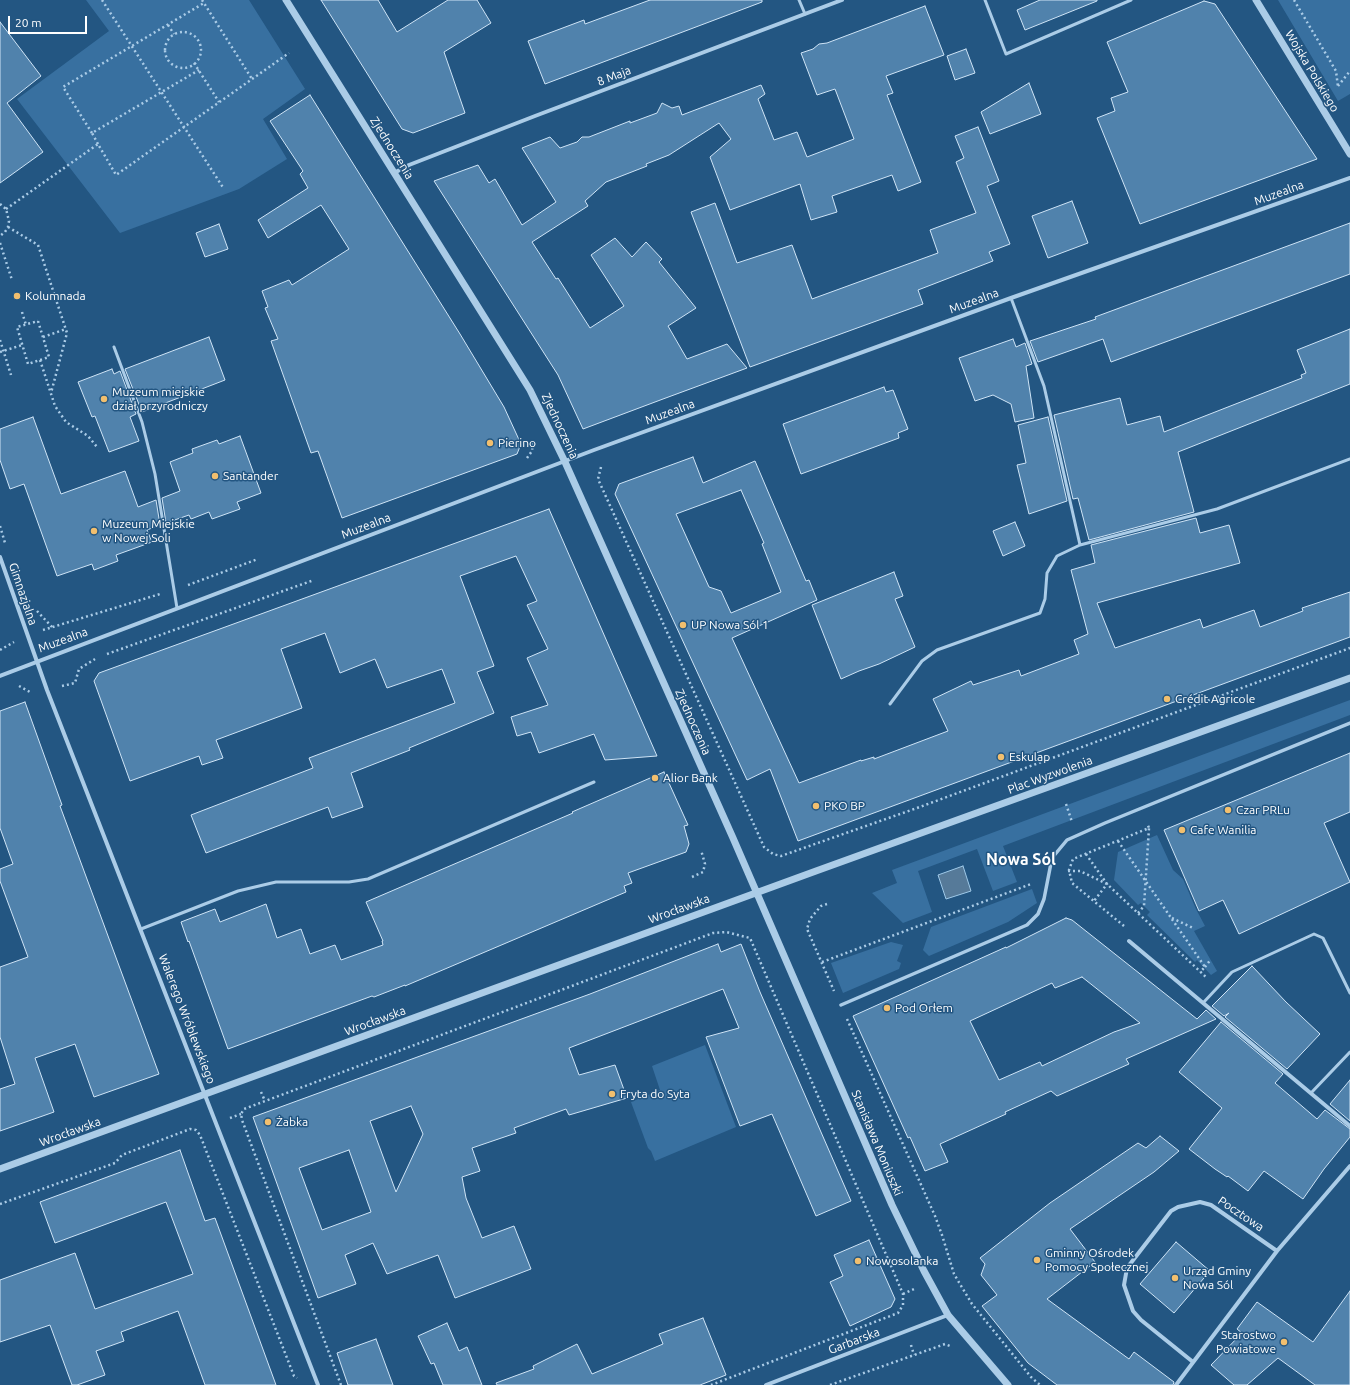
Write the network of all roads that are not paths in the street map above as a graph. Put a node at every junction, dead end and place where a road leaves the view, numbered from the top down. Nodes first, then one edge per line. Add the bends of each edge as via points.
1 (286, 0) edge
2 (799, 0) edge
3 (842, 0) edge
4 (984, 0) edge
5 (1131, 0) edge
6 (1256, 0) edge
7 (805, 14) junction
8 (1350, 154) edge
9 (394, 173) junction
10 (1350, 178) edge
11 (1011, 298) junction
12 (114, 346) dead end
13 (1350, 459) edge
14 (565, 462) junction
15 (1080, 545) junction
16 (0, 557) edge
17 (177, 608) junction
18 (36, 661) junction
19 (0, 676) edge
20 (1350, 678) edge
21 (890, 704) dead end
22 (1350, 723) edge
23 (594, 782) dead end
24 (757, 893) junction
25 (141, 928) junction
26 (1128, 941) dead end
27 (1350, 993) edge
28 (1203, 1003) junction
29 (841, 1005) road end
30 (1350, 1052) edge
31 (1311, 1093) junction
32 (205, 1094) junction
33 (1350, 1126) edge
34 (1350, 1166) edge
35 (0, 1169) edge
36 (1277, 1251) junction
37 (948, 1315) junction
38 (1193, 1362) junction
39 (318, 1385) edge
40 (766, 1385) edge
41 (1008, 1385) edge
42 (1176, 1385) edge

1 - 9 street, Zjednoczenia
2 - 7 lane
3 - 7 street, 8 Maja
4 - 5 lane via 1006,54
6 - 8 street, Wojska Polskiego
7 - 9 street, 8 Maja via 535,116
9 - 14 street, Zjednoczenia via 530,390
10 - 11 street, Muzealna
11 - 14 street, Muzealna
11 - 15 lane via 1044,386
12 - 17 lane via 142,422 155,474
13 - 15 lane via 1217,509
14 - 17 street, Muzealna
14 - 24 street, Zjednoczenia
15 - 21 lane via 1058,556 1047,573 1046,598 1040,613 937,650 922,661
16 - 18 street, Gimnazjalna
17 - 18 street, Muzealna
18 - 19 street, Muzealna
18 - 25 street, Walerego Wróblewskiego
20 - 24 street, Plac Wyzwolenia
22 - 29 street via 1068,840 1052,858 1044,899 1038,914 1027,925
23 - 25 lane via 368,879 349,882 276,882 238,891
24 - 32 street, Wrocławska
24 - 37 street, Stanisława Moniuszki via 892,1205
25 - 32 street, Walerego Wróblewskiego
26 - 28 street
27 - 28 lane via 1323,938 1314,934 1232,972
28 - 31 street
30 - 31 lane
31 - 33 street
32 - 35 street, Wrocławska
32 - 39 street, Walerego Wróblewskiego
34 - 36 street
36 - 38 street
36 - 38 street, Pocztowa via 1211,1205 1200,1202 1178,1206 1171,1211 1128,1268 1124,1285 1133,1311 1141,1320
37 - 40 street, Garbarska
37 - 41 street, Stanisława Moniuszki
38 - 42 street

